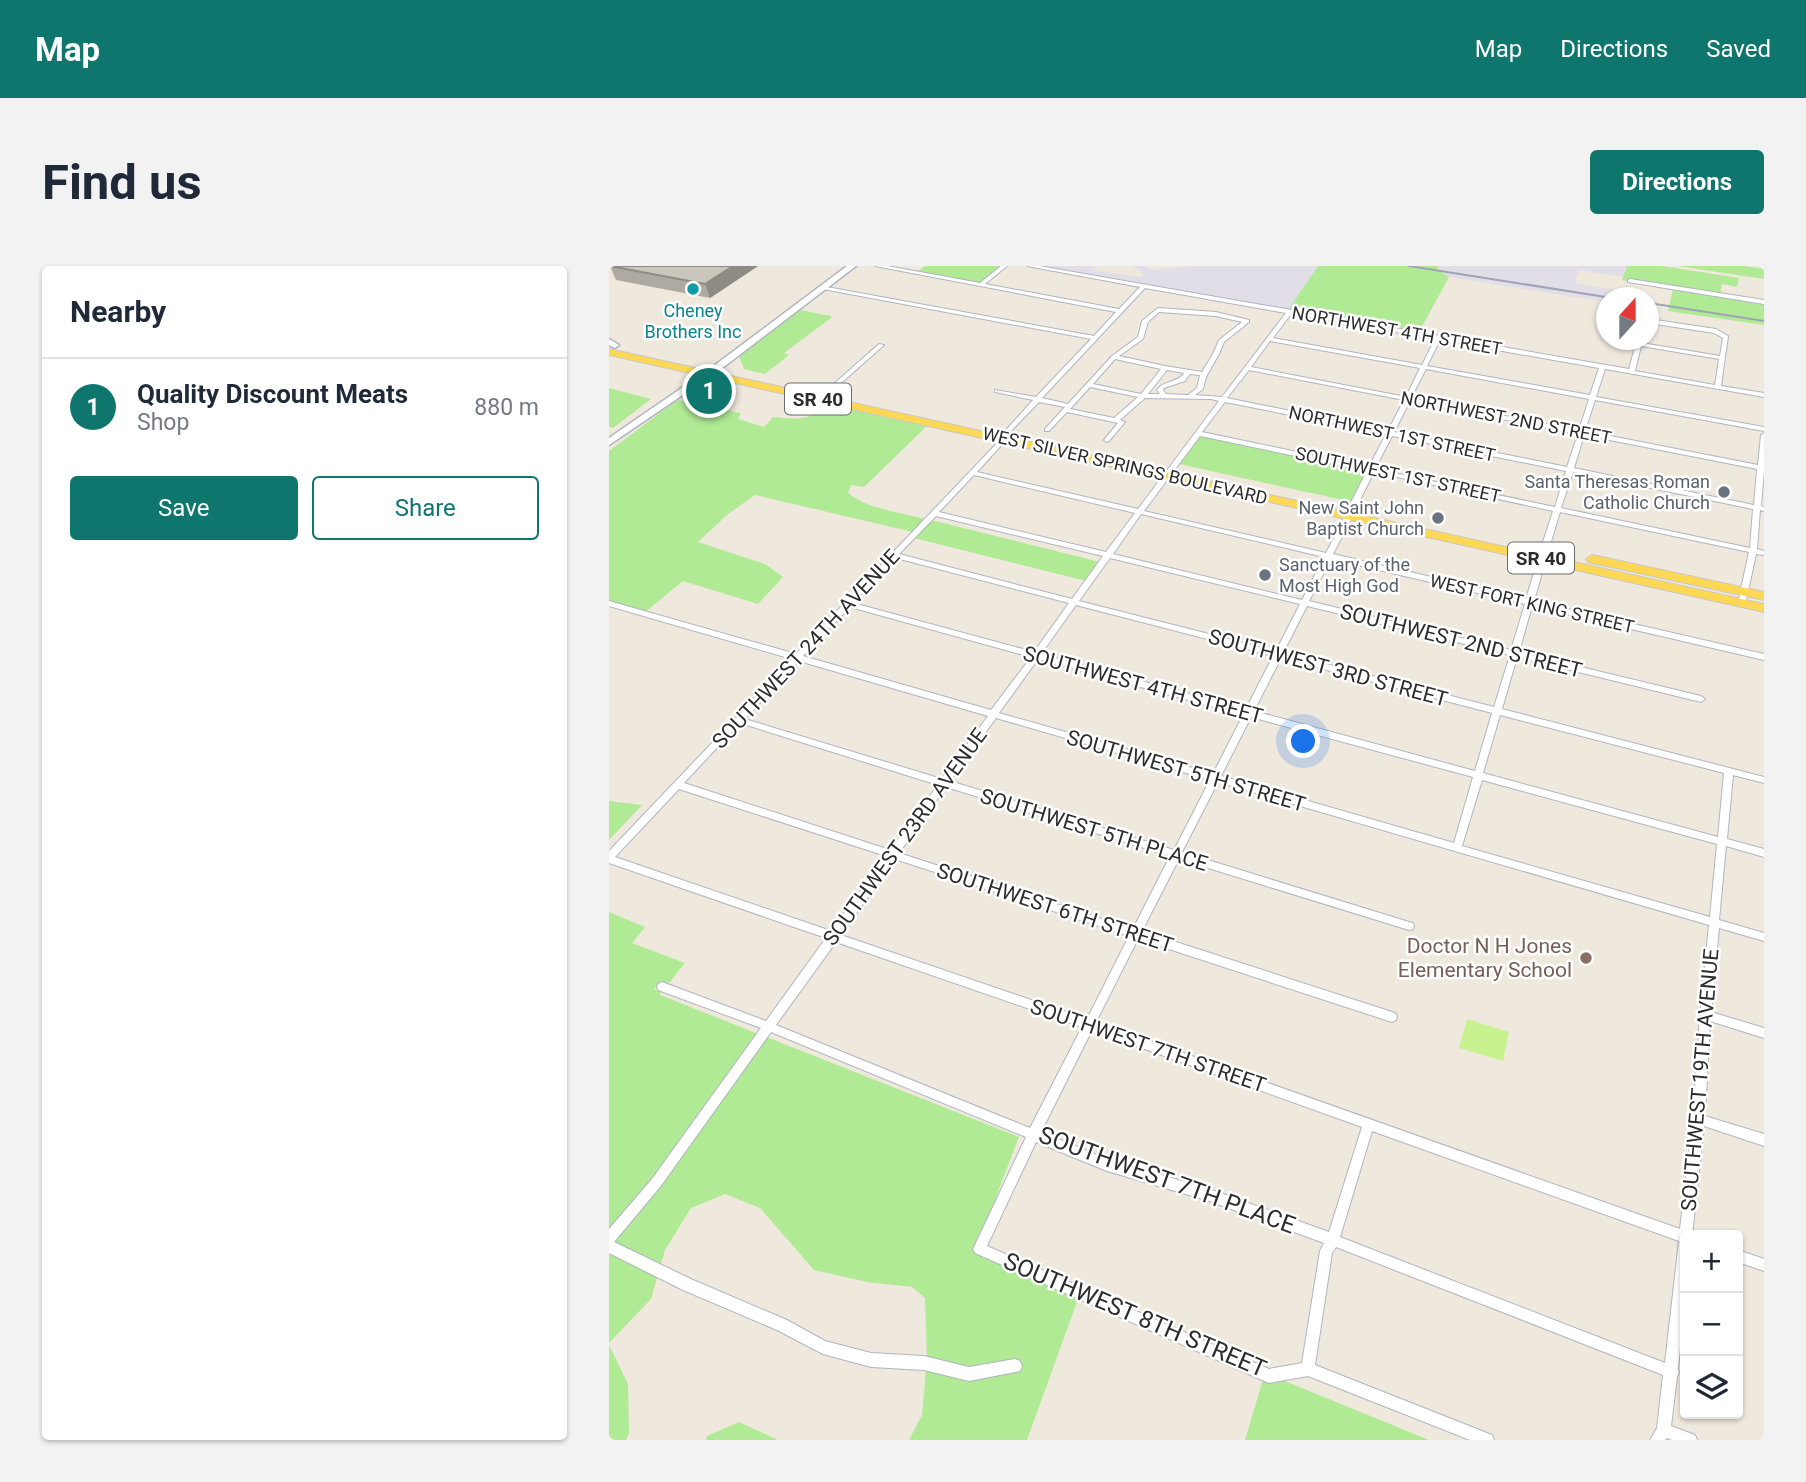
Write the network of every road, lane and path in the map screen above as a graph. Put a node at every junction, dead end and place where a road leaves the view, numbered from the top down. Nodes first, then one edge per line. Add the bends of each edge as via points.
1 (852, 266) edge
2 (878, 266) edge
3 (1005, 266) edge
4 (1030, 266) edge
5 (1630, 281) dead end
6 (981, 285) junction
7 (1144, 286) junction
8 (823, 287) junction
9 (1764, 302) edge
10 (1120, 312) junction
11 (1289, 312) junction
12 (1659, 323) edge
13 (1439, 337) junction
14 (1095, 338) junction
15 (1270, 340) junction
16 (880, 345) dead end
17 (610, 346) edge
18 (1659, 346) edge
19 (1637, 350) edge
20 (1114, 357) junction
21 (1723, 358) junction
22 (1603, 366) junction
23 (1423, 367) junction
24 (1165, 368) junction
25 (1249, 368) junction
26 (708, 370) junction
27 (1632, 371) junction
28 (1188, 372) junction
29 (1203, 374) junction
30 (1183, 380) junction
31 (1088, 385) junction
32 (1200, 387) junction
33 (1718, 387) junction
34 (997, 391) dead end
35 (1190, 395) junction
36 (1764, 395) edge
37 (825, 396) junction
38 (1143, 396) junction
39 (1165, 397) junction
40 (1211, 397) junction
41 (1593, 398) junction
42 (1038, 399) junction
43 (1408, 399) junction
44 (1225, 400) junction
45 (1067, 408) junction
46 (1115, 421) junction
47 (1764, 429) edge
48 (1582, 432) junction
49 (1197, 433) junction
50 (1390, 433) junction
51 (1042, 434) junction
52 (1006, 435) junction
53 (1764, 435) edge
54 (1107, 440) dead end
55 (609, 442) edge
56 (1762, 468) edge
57 (1372, 470) junction
58 (1570, 470) junction
59 (1170, 471) junction
60 (973, 473) junction
61 (1557, 509) junction
62 (1761, 509) edge
63 (1351, 511) junction
64 (1139, 512) junction
65 (934, 513) junction
66 (1753, 551) junction
67 (1764, 553) edge
68 (1544, 554) junction
69 (893, 555) junction
70 (1108, 555) junction
71 (1329, 558) junction
72 (1764, 596) edge
73 (1743, 597) junction
74 (1075, 602) junction
75 (609, 603) edge
76 (1305, 603) junction
77 (1530, 603) junction
78 (847, 604) junction
79 (1764, 608) edge
80 (1515, 654) junction
81 (1277, 655) junction
82 (1037, 656) junction
83 (1764, 657) edge
84 (797, 659) junction
85 (1702, 699) dead end
86 (1248, 713) junction
87 (1498, 713) junction
88 (994, 715) junction
89 (739, 720) junction
90 (1729, 771) junction
91 (1479, 777) junction
92 (1215, 778) junction
93 (1764, 780) edge
94 (944, 784) junction
95 (679, 785) junction
96 (1724, 842) junction
97 (1457, 848) junction
98 (1764, 853) edge
99 (893, 855) junction
100 (1177, 855) junction
101 (609, 858) edge
102 (1715, 923) junction
103 (1409, 926) dead end
104 (1137, 934) junction
105 (833, 937) junction
106 (1764, 937) edge
107 (662, 987) dead end
108 (1705, 1015) junction
109 (1392, 1017) dead end
110 (1090, 1025) junction
111 (769, 1027) junction
112 (1764, 1033) edge
113 (1699, 1118) junction
114 (1368, 1125) junction
115 (1034, 1133) junction
116 (1764, 1140) edge
117 (1686, 1230) edge
118 (1680, 1235) edge
119 (609, 1238) edge
120 (1333, 1240) junction
121 (609, 1246) edge
122 (1743, 1258) edge
123 (1764, 1265) edge
124 (1680, 1289) edge
125 (1015, 1366) dead end
126 (1308, 1369) junction
127 (1672, 1372) junction
128 (1661, 1435) edge
129 (1487, 1440) edge
130 (1690, 1440) edge

1 - 8 main road
2 - 6 street
3 - 6 street
4 - 7 street, NORTHWEST 4TH STREET
5 - 9 street
6 - 10 street
7 - 10 street, SOUTHWEST 24TH AVENUE
7 - 11 street, NORTHWEST 4TH STREET
8 - 14 street
8 - 26 main road
10 - 14 street, SOUTHWEST 24TH AVENUE
11 - 13 street, NORTHWEST 4TH STREET
11 - 15 street, SOUTHWEST 23RD AVENUE
12 - 21 street via 1722,333 1727,337
13 - 22 street, NORTHWEST 4TH STREET
13 - 23 street
14 - 42 street, SOUTHWEST 24TH AVENUE
15 - 23 street
15 - 25 street, SOUTHWEST 23RD AVENUE
16 - 37 street
17 - 26 main road, WEST SILVER SPRINGS BOULEVARD / SR 40
18 - 21 street
19 - 27 street
20 - 24 street
20 - 29 street via 1142,338 1145,321 1158,310 1247,321 1221,341 1218,355
20 - 31 street
21 - 33 street
22 - 27 street, NORTHWEST 4TH STREET
22 - 41 street
23 - 41 street
23 - 43 street
24 - 28 street
24 - 38 street
25 - 43 street, NORTHWEST 2ND STREET
25 - 44 street, SOUTHWEST 23RD AVENUE
26 - 37 main road, WEST SILVER SPRINGS BOULEVARD / SR 40
26 - 55 main road
27 - 33 street, NORTHWEST 4TH STREET
28 - 29 street
28 - 30 street
29 - 32 street
30 - 32 street
30 - 39 street via 1162,387
31 - 38 street, NORTHWEST 1ST STREET
31 - 45 street
32 - 35 street
32 - 40 street
33 - 36 street, NORTHWEST 4TH STREET
34 - 42 street
35 - 39 street, NORTHWEST 1ST STREET
35 - 40 street, NORTHWEST 1ST STREET
37 - 52 main road, WEST SILVER SPRINGS BOULEVARD / SR 40
37 - 52 main road, WEST SILVER SPRINGS BOULEVARD / SR 40 via 979,434
38 - 39 street, NORTHWEST 1ST STREET
38 - 46 street
40 - 44 street, NORTHWEST 1ST STREET
41 - 47 street
41 - 48 street
42 - 45 street
42 - 52 street, SOUTHWEST 24TH AVENUE
43 - 48 street, NORTHWEST 2ND STREET
43 - 50 street
44 - 49 street, SOUTHWEST 23RD AVENUE
44 - 50 street, NORTHWEST 1ST STREET
45 - 46 street
45 - 51 street
46 - 54 street via 1122,422
48 - 56 street, NORTHWEST 2ND STREET
48 - 58 street
49 - 57 street, SOUTHWEST 1ST STREET
49 - 59 street, SOUTHWEST 23RD AVENUE
50 - 57 street
50 - 58 street, NORTHWEST 1ST STREET
51 - 52 main road, WEST SILVER SPRINGS BOULEVARD
51 - 59 main road, WEST SILVER SPRINGS BOULEVARD / SR 40
52 - 59 main road, WEST SILVER SPRINGS BOULEVARD / SR 40
52 - 60 street, SOUTHWEST 24TH AVENUE
53 - 56 street
56 - 62 street
57 - 61 street, SOUTHWEST 1ST STREET
57 - 63 street
58 - 61 street
58 - 62 street, NORTHWEST 1ST STREET
59 - 63 main road, WEST SILVER SPRINGS BOULEVARD / SR 40
59 - 63 main road, WEST SILVER SPRINGS BOULEVARD / SR 40 via 1270,499
59 - 64 street, SOUTHWEST 23RD AVENUE
60 - 64 street, WEST FORT KING STREET
60 - 65 street, SOUTHWEST 24TH AVENUE
61 - 66 street, SOUTHWEST 1ST STREET
61 - 68 street
62 - 66 street
63 - 68 main road, WEST SILVER SPRINGS BOULEVARD / SR 40 via 1520,554
63 - 68 main road, WEST SILVER SPRINGS BOULEVARD / SR 40 via 1416,520
63 - 71 street
64 - 70 street, SOUTHWEST 23RD AVENUE
64 - 71 street, WEST FORT KING STREET
65 - 69 street, SOUTHWEST 24TH AVENUE
65 - 70 street, SOUTHWEST 2ND STREET
66 - 67 street, SOUTHWEST 1ST STREET
66 - 73 street
68 - 73 main road, WEST SILVER SPRINGS BOULEVARD / SR 40
68 - 73 main road, WEST SILVER SPRINGS BOULEVARD / SR 40 via 1566,553
68 - 77 street
69 - 74 street, SOUTHWEST 3RD STREET
69 - 78 street, SOUTHWEST 24TH AVENUE
70 - 74 street, SOUTHWEST 23RD AVENUE
70 - 76 street, SOUTHWEST 2ND STREET
71 - 76 street
71 - 77 street, WEST FORT KING STREET
72 - 73 main road, WEST SILVER SPRINGS BOULEVARD / SR 40
73 - 79 main road, WEST SILVER SPRINGS BOULEVARD / SR 40
74 - 81 street, SOUTHWEST 3RD STREET
74 - 82 street, SOUTHWEST 23RD AVENUE
75 - 84 street, SOUTHWEST 5TH STREET
76 - 80 street, SOUTHWEST 2ND STREET
76 - 81 street
77 - 80 street
77 - 83 street, WEST FORT KING STREET
78 - 82 street, SOUTHWEST 4TH STREET
78 - 84 street, SOUTHWEST 24TH AVENUE
80 - 85 street, SOUTHWEST 2ND STREET
80 - 87 street
81 - 86 street
81 - 87 street, SOUTHWEST 3RD STREET
82 - 86 street, SOUTHWEST 4TH STREET
82 - 88 street, SOUTHWEST 23RD AVENUE
84 - 88 street, SOUTHWEST 5TH STREET
84 - 89 street, SOUTHWEST 24TH AVENUE
86 - 91 street, SOUTHWEST 4TH STREET
86 - 92 street
87 - 90 street, SOUTHWEST 3RD STREET
87 - 91 street
88 - 92 street, SOUTHWEST 5TH STREET
88 - 94 street, SOUTHWEST 23RD AVENUE
89 - 94 street, SOUTHWEST 5TH PLACE
89 - 95 street, SOUTHWEST 24TH AVENUE
90 - 93 street, SOUTHWEST 3RD STREET
90 - 96 street, SOUTHWEST 19TH AVENUE
91 - 96 street, SOUTHWEST 4TH STREET
91 - 97 street
92 - 97 street, SOUTHWEST 5TH STREET
92 - 100 street
94 - 99 street, SOUTHWEST 23RD AVENUE
94 - 100 street, SOUTHWEST 5TH PLACE
95 - 99 street, SOUTHWEST 6TH STREET
95 - 101 street, SOUTHWEST 24TH AVENUE
96 - 98 street, SOUTHWEST 4TH STREET
96 - 102 street, SOUTHWEST 19TH AVENUE
97 - 102 street, SOUTHWEST 5TH STREET
99 - 104 street, SOUTHWEST 6TH STREET
99 - 105 street, SOUTHWEST 23RD AVENUE
100 - 103 street, SOUTHWEST 5TH PLACE
100 - 104 street
101 - 105 street, SOUTHWEST 7TH STREET
102 - 106 street, SOUTHWEST 5TH STREET
102 - 108 street, SOUTHWEST 19TH AVENUE
104 - 109 street, SOUTHWEST 6TH STREET
104 - 110 street
105 - 110 street, SOUTHWEST 7TH STREET
105 - 111 street, SOUTHWEST 23RD AVENUE
107 - 111 street, SOUTHWEST 7TH PLACE
108 - 112 street
108 - 113 street, SOUTHWEST 19TH AVENUE
110 - 114 street, SOUTHWEST 7TH STREET
110 - 115 street
111 - 115 street, SOUTHWEST 7TH PLACE
111 - 119 street, SOUTHWEST 23RD AVENUE via 656,1183
113 - 116 street
113 - 117 street, SOUTHWEST 19TH AVENUE
114 - 118 street, SOUTHWEST 7TH STREET
114 - 120 street
115 - 120 street, SOUTHWEST 7TH PLACE via 1107,1165 1209,1195
115 - 126 street, SOUTHWEST 8TH STREET via 979,1249 1269,1376
120 - 126 street via 1326,1251
120 - 127 street, SOUTHWEST 7TH PLACE
121 - 125 street via 823,1348 969,1374
122 - 123 street
124 - 127 street, SOUTHWEST 19TH AVENUE
126 - 129 street
127 - 128 street, SOUTHWEST 19TH AVENUE
128 - 130 street

